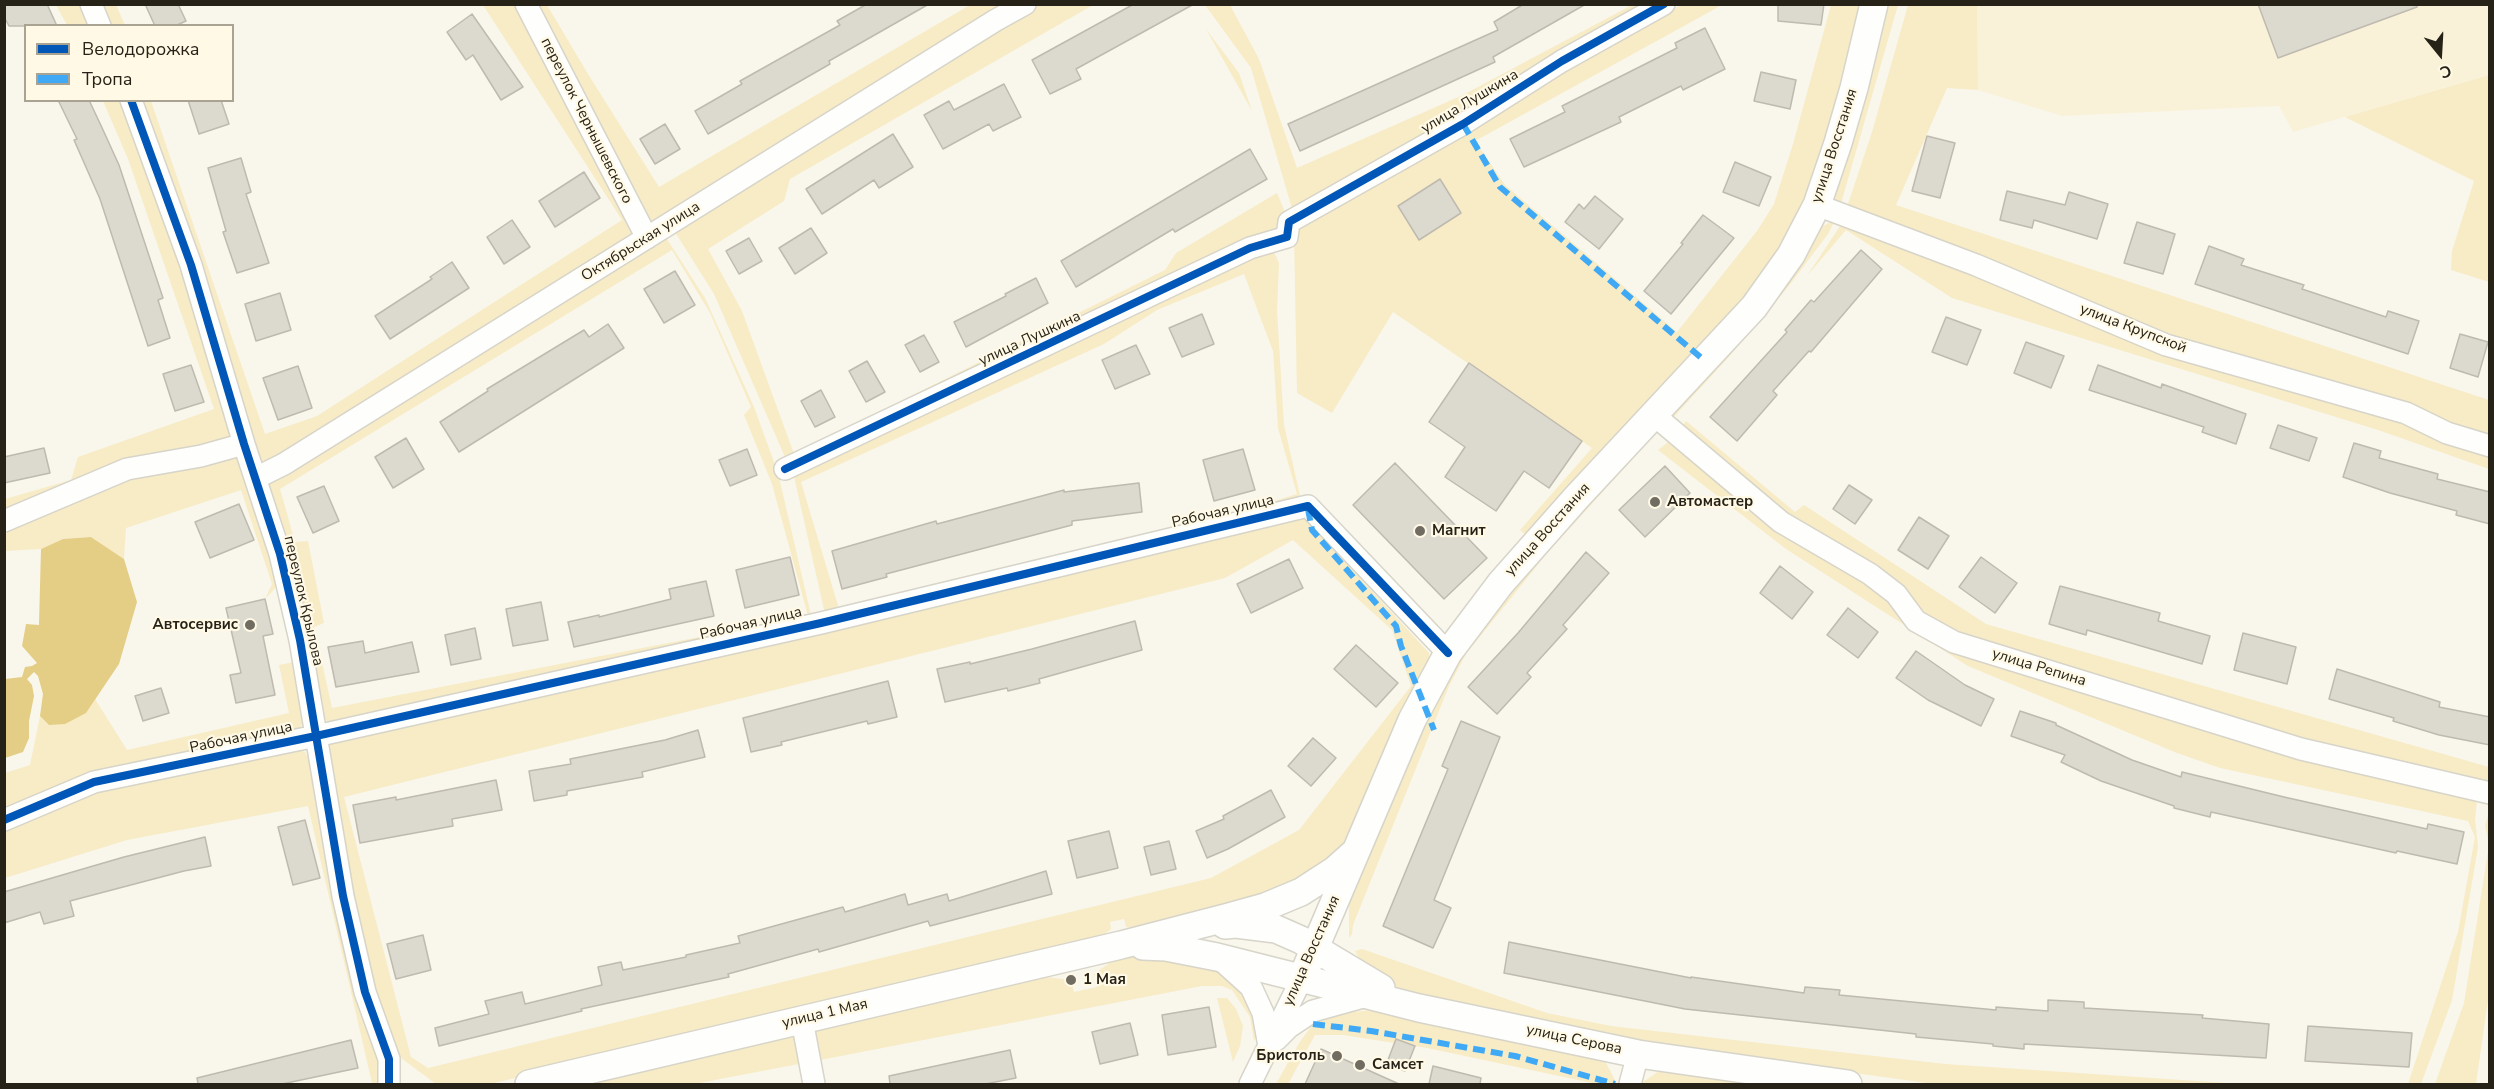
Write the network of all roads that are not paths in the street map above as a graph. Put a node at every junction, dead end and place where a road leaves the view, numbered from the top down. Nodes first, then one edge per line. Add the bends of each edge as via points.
1 (91, 4) edge
2 (526, 4) edge
3 (1025, 4) edge
4 (1664, 4) edge
5 (1874, 4) edge
6 (99, 24) edge
7 (132, 102) edge
8 (1817, 205) junction
9 (646, 238) junction
10 (1654, 415) junction
11 (244, 444) junction
12 (2490, 446) edge
13 (785, 469) dead end
14 (255, 478) junction
15 (4, 521) edge
16 (1448, 653) junction
17 (316, 736) junction
18 (2490, 793) edge
19 (4, 820) edge
20 (1357, 850) junction
21 (1336, 898) junction
22 (1183, 929) junction
23 (1121, 945) junction
24 (1315, 949) junction
25 (1217, 957) junction
26 (1302, 978) junction
27 (1372, 989) junction
28 (802, 1020) junction
29 (1269, 1046) junction
30 (1638, 1054) junction
31 (389, 1084) edge
32 (529, 1084) edge
33 (814, 1084) edge
34 (1250, 1084) edge
35 (1630, 1084) edge
36 (1848, 1084) edge

1 - 6 street
2 - 9 street, переулок Чернышевского
3 - 9 street, Октябрьская улица
4 - 13 street, улица Лушкина via 1562,61 1288,229
5 - 8 main road, улица Восстания via 1854,88
7 - 11 street, переулок Крылова via 191,265
8 - 10 main road, улица Восстания via 1791,255 1754,307
8 - 12 street, улица Крупской via 1976,265 2166,345 2406,413 2447,433
9 - 14 street, Октябрьская улица via 284,464
10 - 16 main road, улица Восстания via 1500,584
10 - 18 street, улица Репина via 1781,522 1870,574 1896,594 1916,621 1954,642 2301,749
11 - 14 street, переулок Крылова
11 - 15 street via 127,469
14 - 17 street, переулок Крылова via 290,592
16 - 17 street, Рабочая улица via 1308,506 809,625
16 - 20 main road, улица Восстания via 1412,720
17 - 19 street, Рабочая улица via 94,782
17 - 31 street, переулок Крылова via 344,896 365,992 389,1059
20 - 21 main road, улица Восстания
20 - 22 main road, улица 1 Мая via 1301,892 1265,907
21 - 24 main road, улица Восстания
21 - 27 main road via 1340,941 1349,962
22 - 23 main road, улица 1 Мая
22 - 24 main road via 1236,924 1276,929
23 - 25 main road, улица 1 Мая via 1166,947
23 - 28 main road, улица 1 Мая
24 - 26 main road, улица Восстания
24 - 27 main road
25 - 26 main road, улица 1 Мая
25 - 29 street via 1251,987 1263,1013
26 - 27 main road, улица Серова
26 - 29 street, улица Восстания
27 - 29 street via 1313,1011
27 - 30 main road, улица Серова via 1419,1008
28 - 32 main road, улица 1 Мая
28 - 33 street
29 - 34 street, улица Восстания
30 - 35 street
30 - 36 main road, улица Серова

